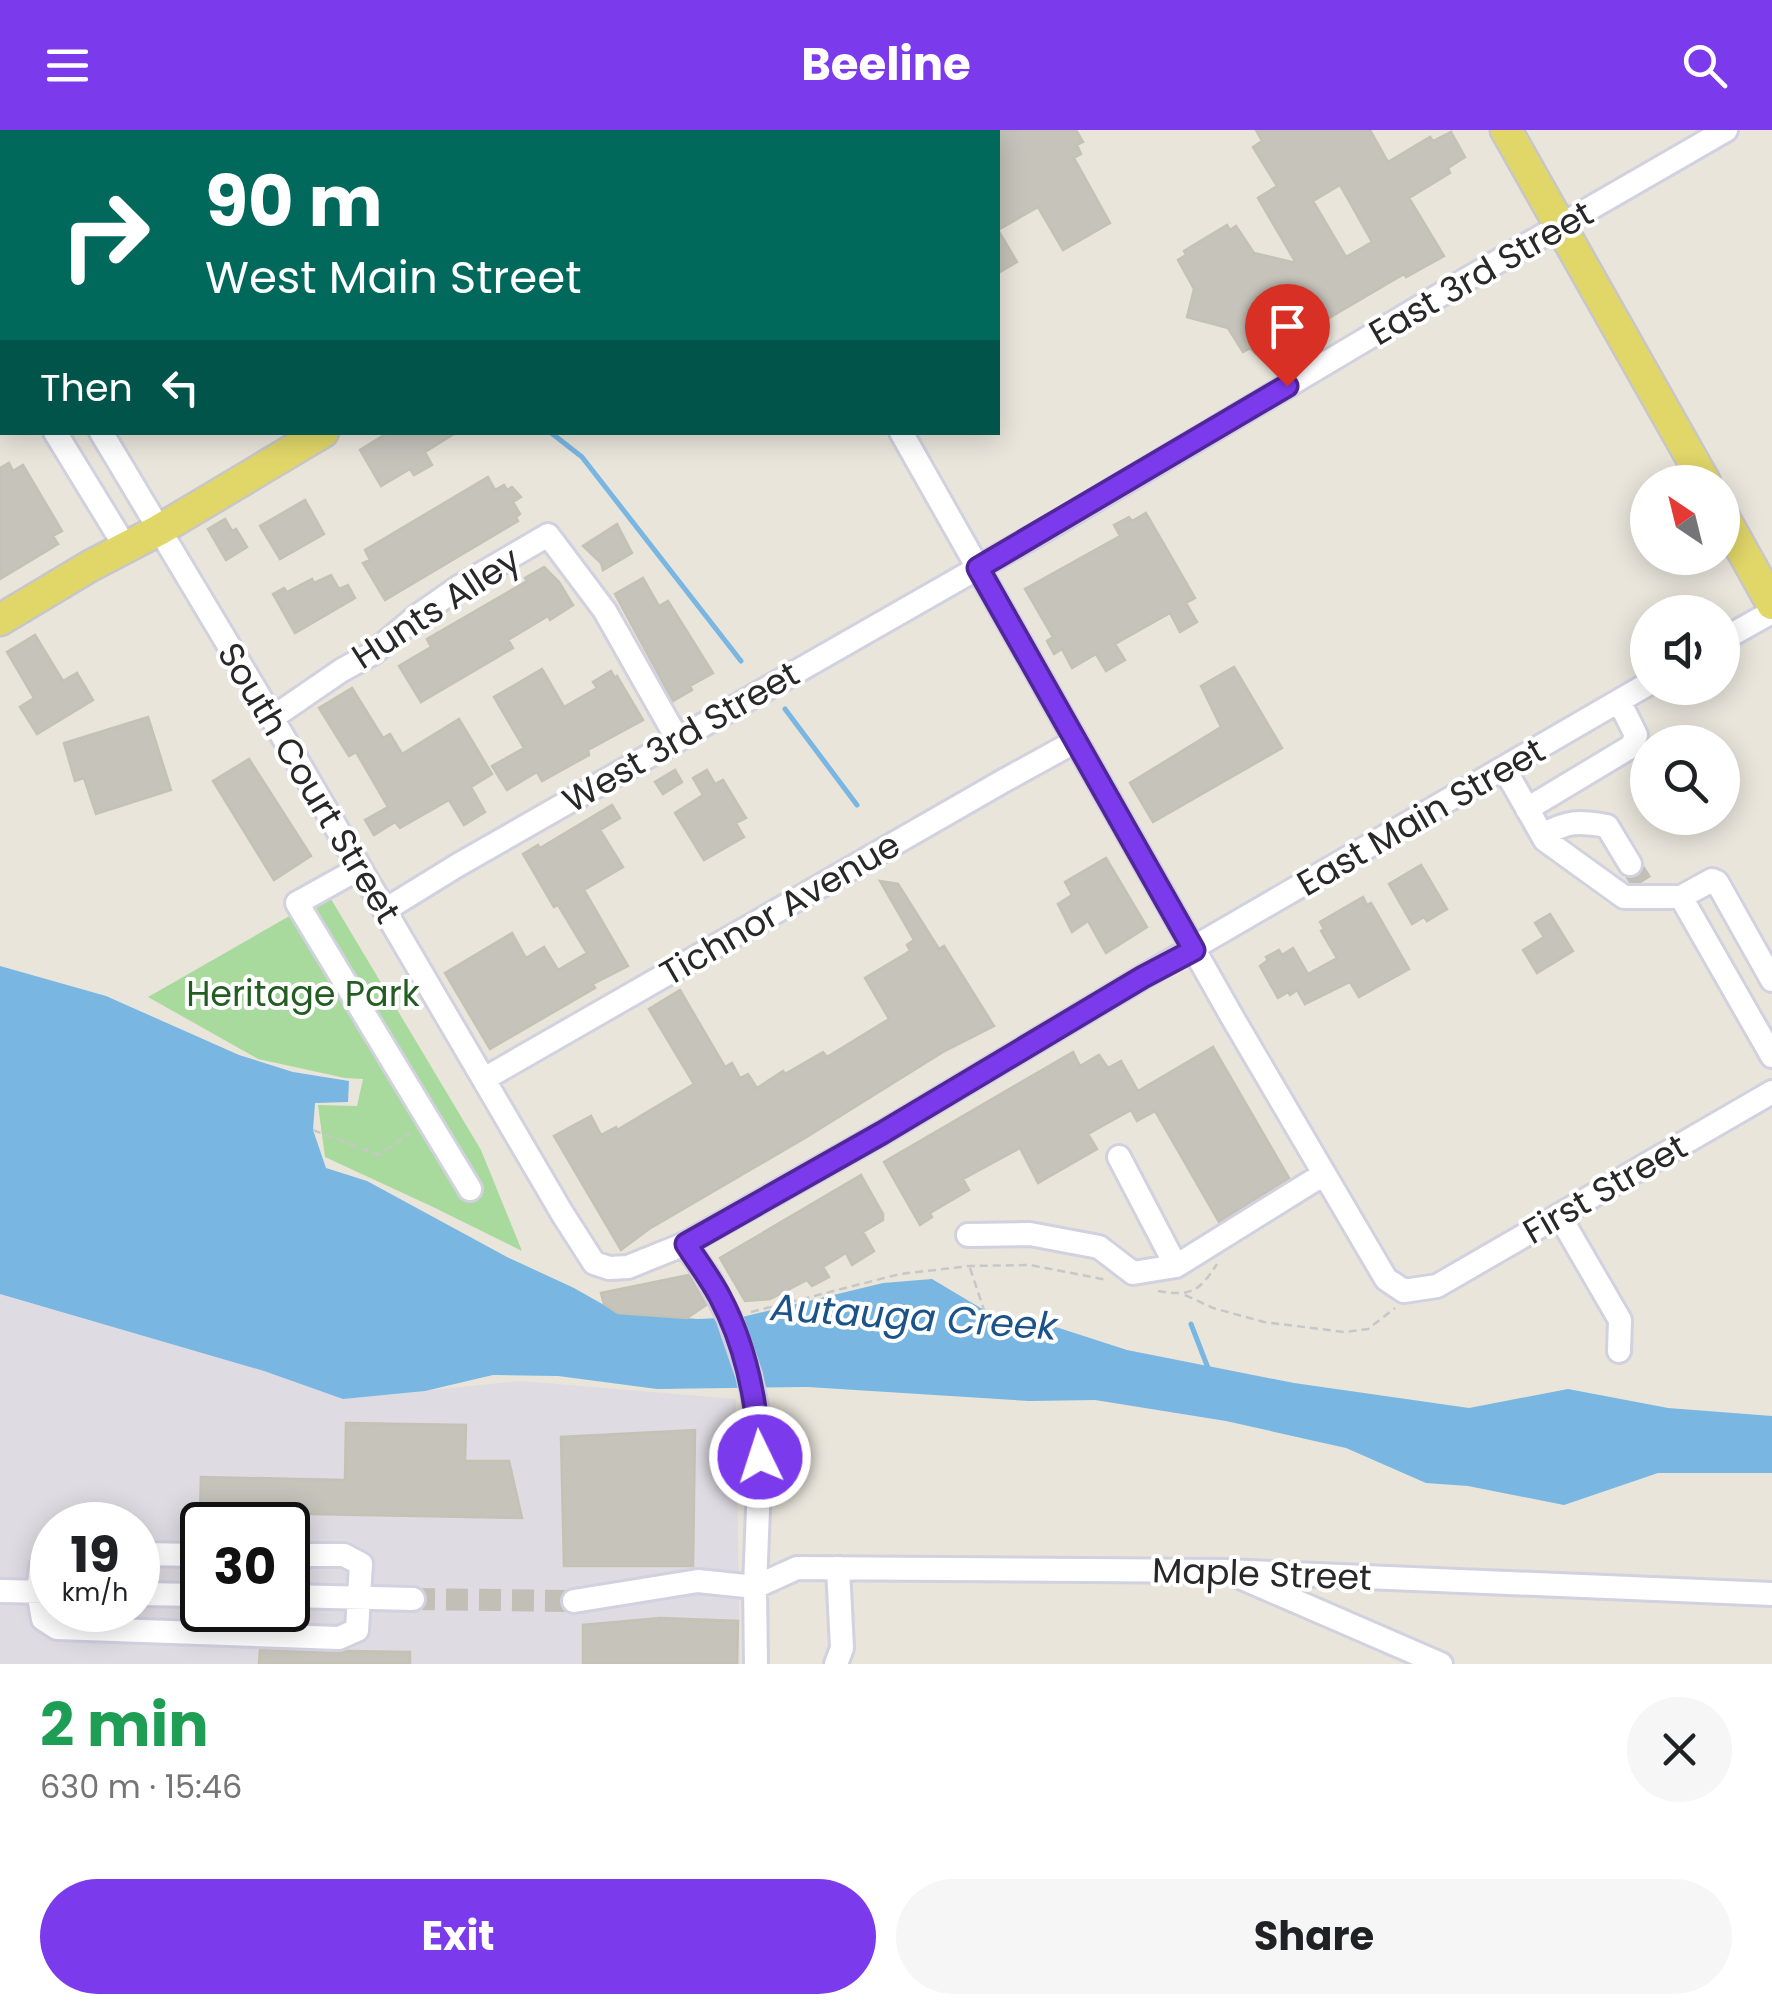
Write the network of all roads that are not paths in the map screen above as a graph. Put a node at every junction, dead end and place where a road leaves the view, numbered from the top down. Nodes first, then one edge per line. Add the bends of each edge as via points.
1 (1506, 130) edge
2 (1726, 130) edge
3 (1561, 226) junction
4 (56, 435) edge
5 (102, 435) edge
6 (318, 435) edge
7 (902, 435) edge
8 (1695, 465) edge
9 (159, 530) junction
10 (1740, 546) edge
11 (126, 548) junction
12 (978, 568) junction
13 (1772, 604) edge
14 (1772, 612) edge
15 (0, 620) edge
16 (1740, 630) edge
17 (1630, 694) edge
18 (1618, 701) junction
19 (272, 718) junction
20 (678, 740) junction
21 (1076, 741) junction
22 (1504, 768) junction
23 (1527, 808) junction
24 (1542, 835) junction
25 (360, 868) junction
26 (1641, 882) junction
27 (1680, 897) junction
28 (385, 910) junction
29 (1194, 950) junction
30 (1772, 980) edge
31 (1772, 1056) edge
32 (484, 1079) junction
33 (1772, 1092) edge
34 (1119, 1158) dead end
35 (1324, 1174) junction
36 (470, 1188) dead end
37 (1559, 1216) junction
38 (968, 1235) dead end
39 (686, 1244) junction
40 (1176, 1266) junction
41 (1619, 1351) dead end
42 (310, 1555) edge
43 (838, 1568) junction
44 (1225, 1571) junction
45 (755, 1587) junction
46 (0, 1591) edge
47 (30, 1592) edge
48 (1772, 1594) edge
49 (310, 1597) edge
50 (360, 1598) junction
51 (413, 1599) tunnel mouth
52 (574, 1601) tunnel mouth
53 (160, 1632) edge
54 (756, 1664) edge
55 (836, 1664) edge
56 (1441, 1664) edge

1 - 3 main road
2 - 3 street, East 3rd Street
3 - 8 main road
3 - 12 street, East 3rd Street
4 - 11 street
5 - 9 street, South Court Street
6 - 9 main road
7 - 12 street
9 - 11 main road
9 - 19 street, South Court Street
10 - 13 main road
11 - 15 main road
12 - 20 street, West 3rd Street
12 - 21 street
14 - 16 street
17 - 18 street, East Main Street
18 - 22 street, East Main Street
18 - 23 street via 1636,735 1632,746
19 - 20 street, Hunts Alley via 373,654 459,587 548,535 605,611
19 - 25 street, South Court Street
20 - 28 street, West 3rd Street
21 - 29 street
21 - 32 street, Tichnor Avenue
22 - 23 street
22 - 29 street, East Main Street
23 - 24 street
24 - 26 street via 1624,898
24 - 26 street via 1564,824 1606,826
25 - 28 street, South Court Street
25 - 36 street via 297,903
26 - 27 street
27 - 30 street via 1718,882
27 - 31 street
28 - 32 street, South Court Street
29 - 35 street
29 - 39 street, East Main Street
32 - 39 street, South Court Street via 594,1263 628,1267
33 - 37 street, First Street
34 - 40 street
35 - 37 street, First Street via 1386,1280 1404,1291 1437,1286
35 - 40 street
37 - 41 street via 1620,1320
38 - 40 street via 1030,1234 1098,1247 1133,1273
39 - 45 street via 737,1315 755,1396
42 - 50 street via 344,1555 360,1564
43 - 44 street, Maple Street
43 - 45 street, Maple Street via 797,1568
43 - 55 street via 842,1648
44 - 48 street, Maple Street
44 - 56 street
45 - 52 street via 698,1581
45 - 54 street
46 - 47 street
49 - 50 street
50 - 51 street
50 - 53 street via 357,1630 339,1638

